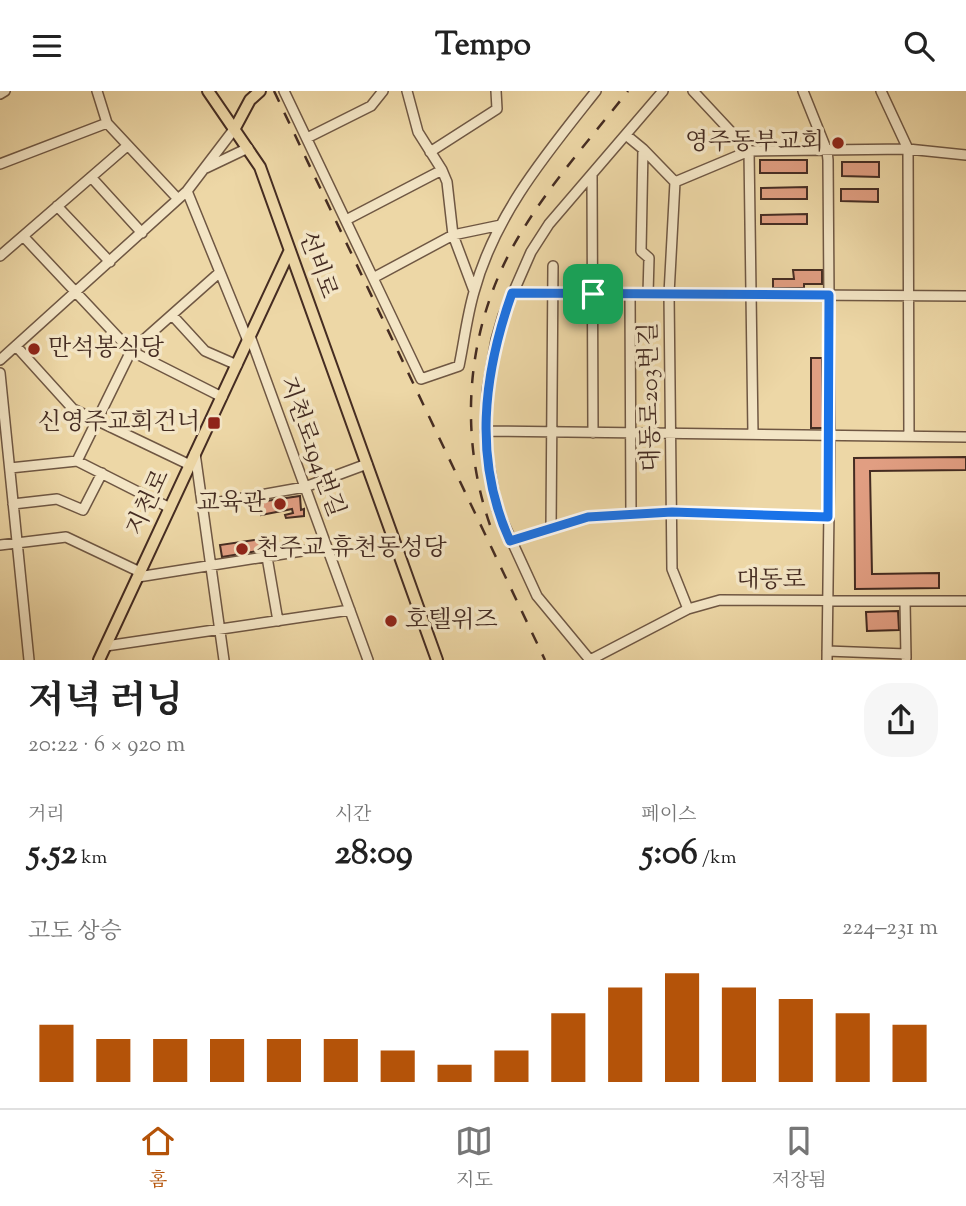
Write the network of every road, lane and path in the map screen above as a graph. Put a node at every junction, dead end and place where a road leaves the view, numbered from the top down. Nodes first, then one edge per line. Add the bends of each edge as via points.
1 (5, 91) edge
2 (97, 91) edge
3 (208, 91) edge
4 (260, 91) edge
5 (284, 91) edge
6 (383, 91) edge
7 (407, 91) edge
8 (496, 91) edge
9 (596, 91) edge
10 (663, 91) edge
11 (693, 91) edge
12 (803, 91) edge
13 (881, 91) edge
14 (0, 94) edge
15 (107, 124) junction
16 (235, 128) junction
17 (626, 135) junction
18 (307, 138) junction
19 (127, 146) junction
20 (248, 148) junction
21 (643, 149) junction
22 (908, 149) junction
23 (749, 151) junction
24 (827, 151) junction
25 (430, 152) junction
26 (966, 155) edge
27 (0, 164) edge
28 (204, 168) junction
29 (442, 170) junction
30 (592, 174) junction
31 (91, 177) junction
32 (675, 182) junction
33 (187, 191) junction
34 (178, 199) junction
35 (57, 206) junction
36 (346, 220) junction
37 (501, 225) junction
38 (142, 233) junction
39 (453, 235) junction
40 (23, 236) junction
41 (289, 252) junction
42 (0, 256) edge
43 (110, 262) junction
44 (553, 266) dead end
45 (220, 272) junction
46 (373, 278) junction
47 (474, 292) junction
48 (76, 293) junction
49 (512, 293) junction
50 (553, 293) junction
51 (593, 294) junction
52 (630, 294) junction
53 (648, 294) junction
54 (669, 294) junction
55 (752, 295) junction
56 (829, 295) junction
57 (909, 296) junction
58 (966, 296) edge
59 (172, 314) junction
60 (249, 339) junction
61 (16, 346) junction
62 (131, 351) junction
63 (0, 360) edge
64 (237, 365) junction
65 (0, 373) edge
66 (222, 397) junction
67 (96, 420) junction
68 (485, 431) junction
69 (552, 432) junction
70 (593, 433) junction
71 (630, 433) junction
72 (669, 433) junction
73 (753, 434) junction
74 (830, 435) junction
75 (909, 436) junction
76 (966, 437) edge
77 (195, 453) junction
78 (77, 461) junction
79 (367, 464) junction
80 (190, 465) junction
81 (10, 468) junction
82 (102, 473) junction
83 (305, 487) junction
84 (13, 504) junction
85 (203, 505) junction
86 (170, 508) junction
87 (672, 512) junction
88 (631, 514) junction
89 (828, 517) junction
90 (551, 528) junction
91 (510, 541) junction
92 (17, 543) junction
93 (0, 545) edge
94 (327, 547) junction
95 (267, 557) junction
96 (211, 566) junction
97 (139, 574) junction
98 (826, 600) junction
99 (905, 601) junction
100 (966, 601) edge
101 (688, 609) junction
102 (350, 610) junction
103 (278, 621) junction
104 (220, 629) junction
105 (106, 646) junction
106 (827, 655) edge
107 (906, 657) edge
108 (29, 660) edge
109 (99, 660) edge
110 (224, 660) edge
111 (368, 660) edge
112 (437, 660) edge
113 (590, 660) edge

1 - 14 street
2 - 15 street
3 - 16 main road, 선비로
4 - 16 main road
5 - 18 street
6 - 18 street via 371,106
7 - 25 street via 418,132
8 - 25 street via 497,109
9 - 37 street via 525,181
10 - 17 street
11 - 23 street
12 - 24 street
13 - 22 street
15 - 19 street
15 - 27 street
16 - 20 main road, 선비로
16 - 28 street
17 - 21 street
17 - 30 street
18 - 36 street
19 - 31 street
19 - 34 street
20 - 28 street
20 - 41 main road, 선비로 via 260,167
21 - 32 street
21 - 53 street via 641,251 649,258
22 - 24 street
22 - 26 street
22 - 57 street
23 - 24 street
23 - 32 street
23 - 55 street
24 - 56 street
25 - 29 street
28 - 33 street
29 - 36 street
29 - 39 street
30 - 49 street via 538,240
30 - 51 street
31 - 35 street
31 - 38 street
32 - 54 street, 대동로203번길
33 - 34 street
33 - 45 street, 지천로194번길
34 - 38 street
35 - 40 street
35 - 43 street
36 - 46 street
37 - 39 street
37 - 47 street
38 - 43 street
39 - 46 street
39 - 47 street
40 - 42 street
40 - 48 street
41 - 60 main road, 지천로
41 - 79 main road, 선비로
43 - 48 street
44 - 50 street
45 - 59 street
45 - 60 street, 지천로194번길
46 - 47 street via 421,379 459,366
48 - 61 street
48 - 62 street
49 - 50 street
49 - 68 street via 491,364
50 - 51 street
50 - 69 street
51 - 52 street
51 - 70 street
52 - 53 street
52 - 71 street
53 - 54 street
54 - 55 street
54 - 72 street, 대동로203번길
55 - 56 street
55 - 73 street
56 - 57 street
56 - 74 street
57 - 58 street
57 - 75 street
59 - 62 street
59 - 64 street via 205,351
60 - 64 main road, 지천로
60 - 83 street, 지천로194번길
61 - 63 street
61 - 67 street via 73,409
62 - 66 street
62 - 67 street
64 - 66 main road, 지천로
65 - 81 street
66 - 77 main road, 지천로
67 - 78 street
67 - 80 street
68 - 69 street
68 - 91 street via 492,492
69 - 70 street
69 - 90 street
70 - 71 street
71 - 72 street
71 - 88 street
72 - 73 street
72 - 87 street, 대동로203번길
73 - 74 street
74 - 75 street
74 - 89 street
75 - 76 street
77 - 80 main road, 지천로
77 - 85 street
78 - 81 street
78 - 82 street
79 - 83 street
79 - 112 main road, 선비로
80 - 86 main road, 지천로
81 - 84 street
82 - 84 street via 83,510 57,499
82 - 86 street
83 - 85 street
83 - 94 street, 지천로194번길
84 - 92 street
85 - 96 street
86 - 97 main road, 지천로
87 - 88 street
87 - 89 street
87 - 101 street, 대동로203번길 via 672,569
88 - 90 street via 588,517
89 - 98 street
90 - 91 street
91 - 113 street via 537,596
92 - 93 street
92 - 97 street via 66,537
92 - 108 street
94 - 95 street
94 - 102 street, 지천로194번길
95 - 96 street
95 - 103 street
96 - 97 street
96 - 104 street
97 - 105 main road, 지천로
98 - 99 street, 대동로
98 - 101 street, 대동로 via 720,600
98 - 106 street
99 - 100 street, 대동로
99 - 107 street
101 - 113 street, 대동로
102 - 103 street
102 - 111 street, 지천로194번길
103 - 104 street
104 - 105 street
104 - 110 street
105 - 109 main road, 지천로
106 - 107 street

